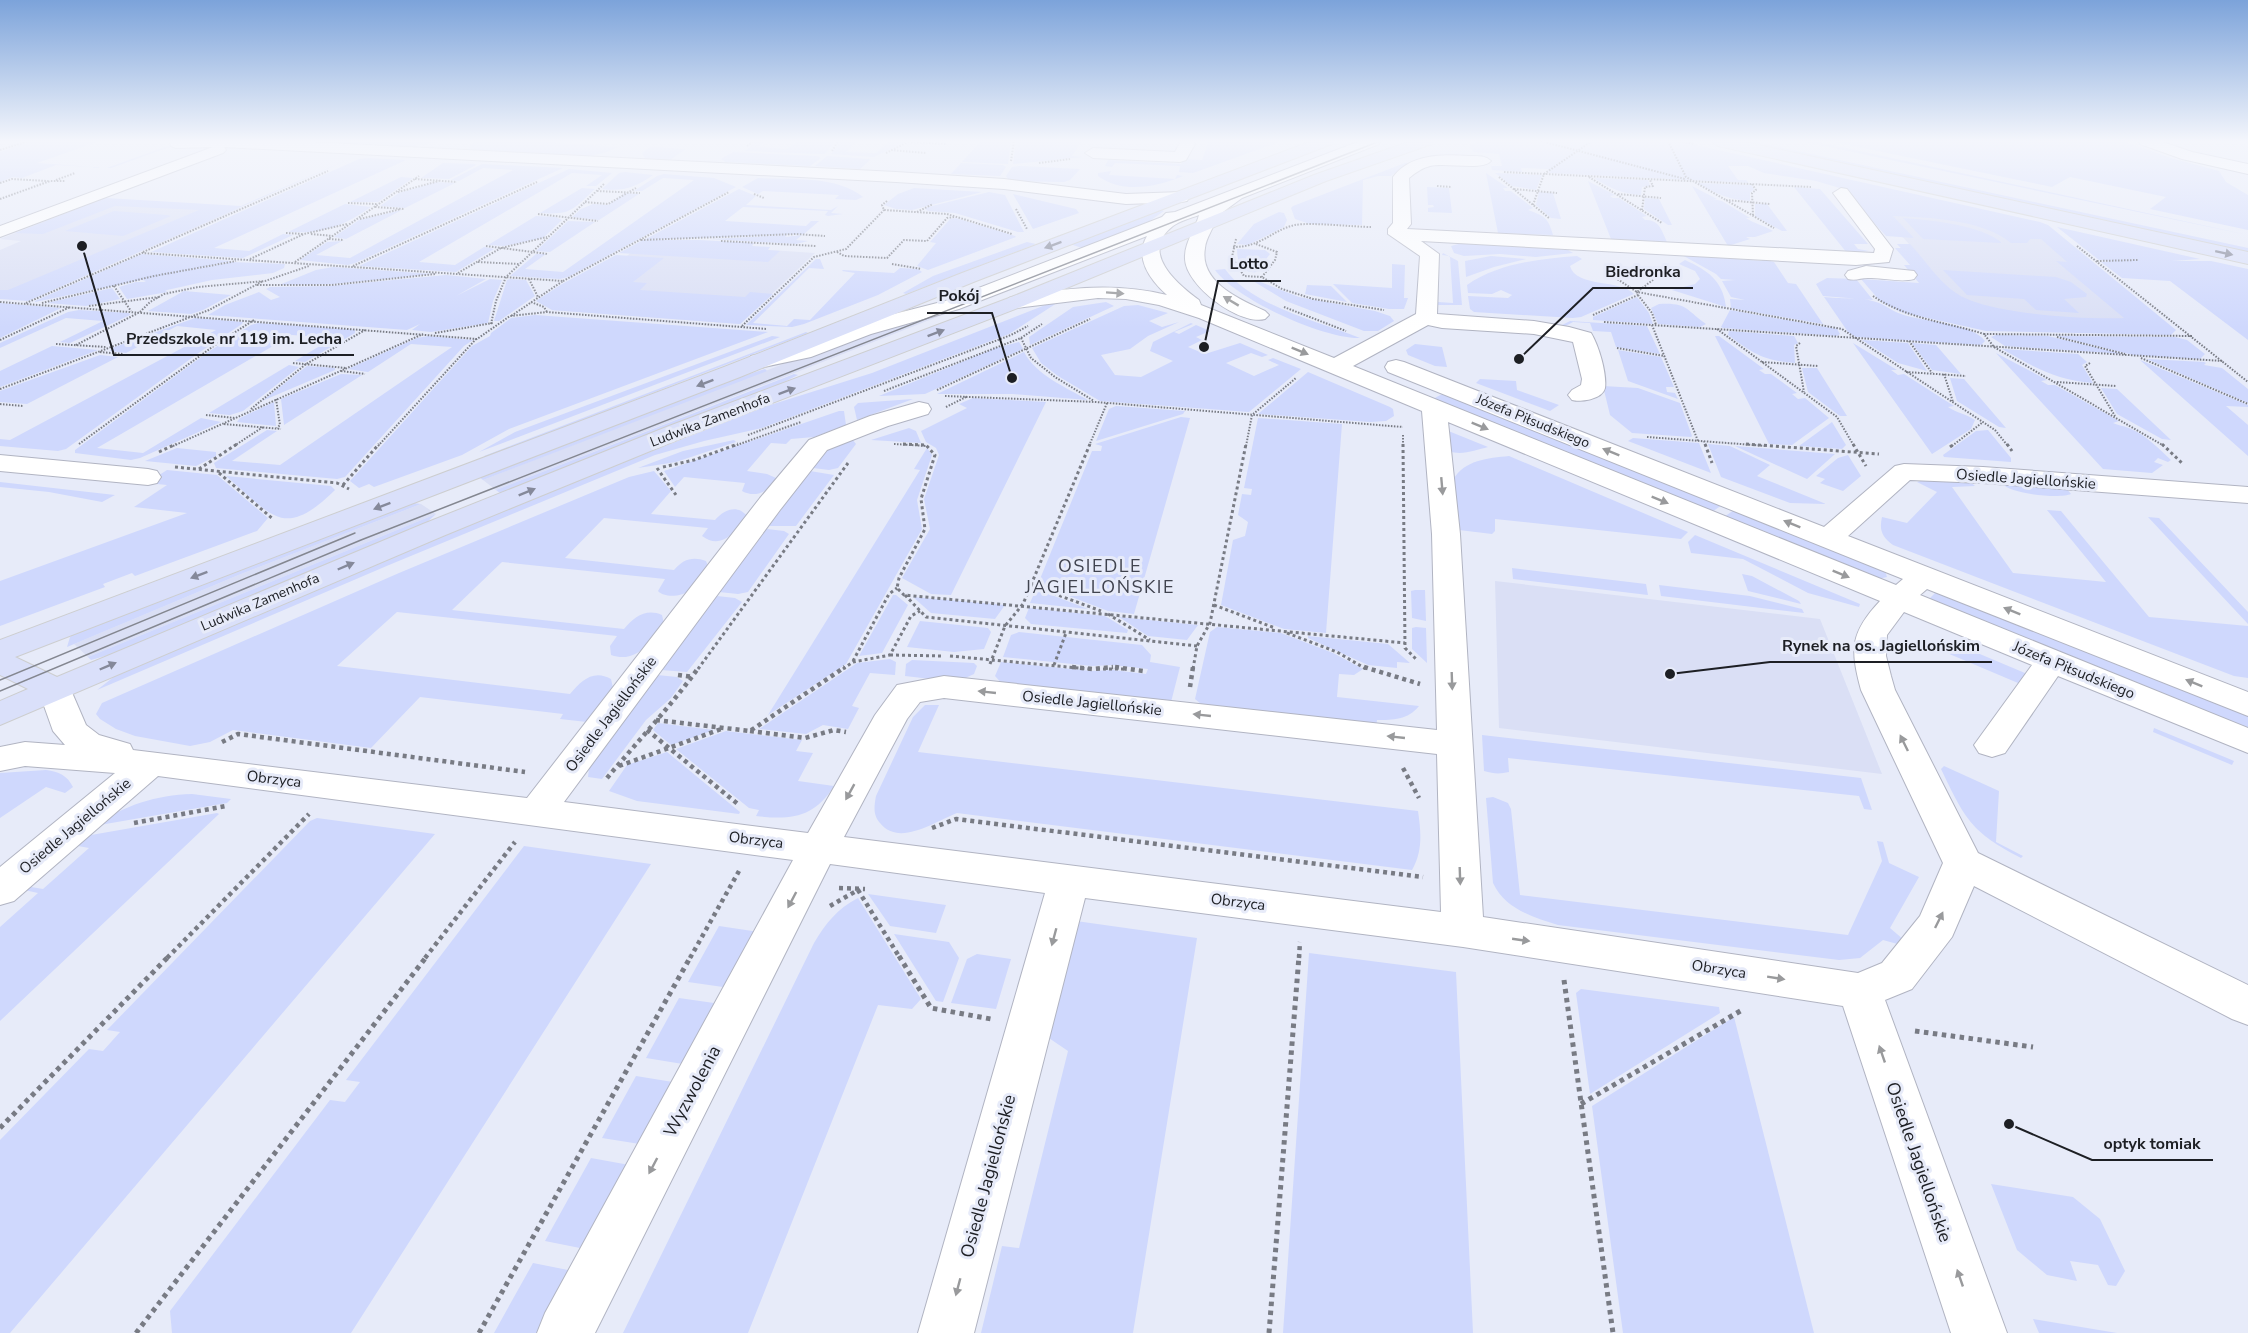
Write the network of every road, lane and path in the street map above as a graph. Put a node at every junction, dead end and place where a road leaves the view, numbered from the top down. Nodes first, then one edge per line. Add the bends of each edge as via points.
1 (37, 203) edge
2 (76, 203) edge
3 (255, 203) edge
4 (354, 203) edge
5 (489, 203) edge
6 (583, 203) edge
7 (709, 203) edge
8 (884, 203) edge
9 (1092, 203) edge
10 (1164, 203) edge
11 (1203, 203) edge
12 (1220, 203) edge
13 (1260, 203) edge
14 (1398, 203) edge
15 (1631, 203) edge
16 (1643, 203) edge
17 (1731, 203) edge
18 (1752, 203) edge
19 (1763, 203) edge
20 (1849, 203) edge
21 (2000, 203) edge
22 (2063, 203) edge
23 (378, 204) joint
24 (1770, 204) dead end
25 (1533, 205) edge
26 (374, 207) junction
27 (884, 210) junction
28 (1642, 210) junction
29 (538, 214) dead end
30 (1753, 216) junction
31 (0, 217) edge
32 (955, 217) junction
33 (357, 219) junction
34 (567, 219) junction
35 (1118, 220) junction
36 (598, 221) dead end
37 (1165, 222) junction
38 (351, 224) junction
39 (1334, 225) dead end
40 (1206, 226) junction
41 (1393, 228) junction
42 (0, 232) edge
43 (1781, 232) dead end
44 (286, 233) dead end
45 (304, 234) junction
46 (1011, 234) dead end
47 (333, 236) junction
48 (825, 236) dead end
49 (548, 237) junction
50 (1463, 237) junction
51 (328, 239) junction
52 (705, 239) junction
53 (344, 240) dead end
54 (640, 240) junction
55 (2073, 242) dead end
56 (1565, 243) junction
57 (2248, 243) edge
58 (1256, 244) junction
59 (486, 246) dead end
60 (816, 246) dead end
61 (1233, 247) dead end
62 (501, 248) junction
63 (1150, 248) junction
64 (1677, 249) junction
65 (532, 252) junction
66 (836, 252) junction
67 (142, 253) junction
68 (548, 254) dead end
69 (1430, 254) junction
70 (1791, 256) junction
71 (2248, 258) edge
72 (243, 260) junction
73 (247, 260) junction
74 (478, 262) junction
75 (294, 263) junction
76 (314, 264) junction
77 (520, 264) junction
78 (892, 264) dead end
79 (352, 267) junction
80 (1236, 267) dead end
81 (927, 272) dead end
82 (446, 273) junction
83 (458, 274) junction
84 (1857, 275) junction
85 (1907, 275) dead end
86 (506, 277) junction
87 (1262, 277) junction
88 (528, 279) junction
89 (263, 281) junction
90 (563, 281) junction
91 (256, 285) junction
92 (114, 286) junction
93 (1638, 293) junction
94 (162, 296) junction
95 (538, 297) junction
96 (125, 300) junction
97 (0, 302) edge
98 (531, 302) junction
99 (1016, 302) junction
100 (26, 303) junction
101 (38, 304) junction
102 (952, 305) junction
103 (71, 307) junction
104 (83, 308) junction
105 (1385, 310) dead end
106 (131, 311) junction
107 (140, 312) junction
108 (547, 312) junction
109 (1206, 314) junction
110 (1278, 314) joint
111 (193, 316) junction
112 (510, 316) junction
113 (1097, 316) dead end
114 (1590, 316) dead end
115 (1426, 317) junction
116 (254, 320) junction
117 (502, 322) junction
118 (1605, 322) dead end
119 (491, 324) junction
120 (1654, 325) junction
121 (741, 327) junction
122 (366, 329) junction
123 (1717, 329) junction
124 (771, 330) dead end
125 (426, 334) junction
126 (1984, 334) junction
127 (2047, 335) junction
128 (2192, 336) junction
129 (1851, 338) junction
130 (477, 339) junction
131 (1324, 339) dead end
132 (0, 340) edge
133 (1909, 341) junction
134 (1800, 343) dead end
135 (56, 344) dead end
136 (1359, 344) junction
137 (76, 345) junction
138 (110, 347) junction
139 (1994, 347) junction
140 (1617, 348) dead end
141 (1027, 349) junction
142 (98, 352) junction
143 (123, 354) dead end
144 (1666, 356) junction
145 (2134, 356) junction
146 (759, 361) junction
147 (2223, 361) junction
148 (1761, 362) junction
149 (293, 363) dead end
150 (2090, 363) dead end
151 (306, 364) junction
152 (1798, 364) junction
153 (1335, 366) junction
154 (1818, 366) dead end
155 (346, 368) junction
156 (340, 371) junction
157 (1905, 372) junction
158 (365, 374) dead end
159 (1932, 374) junction
160 (1944, 374) junction
161 (1300, 375) dead end
162 (1966, 376) dead end
163 (823, 377) junction
164 (2056, 382) junction
165 (2248, 382) edge
166 (2097, 385) junction
167 (2116, 386) dead end
168 (0, 389) edge
169 (1804, 393) junction
170 (1580, 396) dead end
171 (276, 399) junction
172 (932, 399) junction
173 (1096, 402) junction
174 (1107, 403) junction
175 (1954, 403) junction
176 (2248, 404) edge
177 (0, 406) edge
178 (23, 406) dead end
179 (246, 413) junction
180 (1435, 414) junction
181 (206, 415) dead end
182 (1252, 415) junction
183 (2115, 417) junction
184 (235, 418) junction
185 (1983, 422) junction
186 (222, 424) junction
187 (263, 427) junction
188 (1403, 427) junction
189 (858, 437) junction
190 (1698, 441) dead end
191 (70, 449) dead end
192 (1942, 452) dead end
193 (2016, 456) dead end
194 (0, 463) edge
195 (2184, 465) dead end
196 (156, 466) junction
197 (657, 468) dead end
198 (198, 470) junction
199 (218, 471) junction
200 (1871, 474) dead end
201 (343, 485) junction
202 (436, 485) junction
203 (353, 491) dead end
204 (676, 495) dead end
205 (2248, 495) edge
206 (478, 512) junction
207 (279, 526) dead end
208 (1828, 538) junction
209 (1031, 585) junction
210 (1912, 587) junction
211 (897, 588) junction
212 (904, 595) junction
213 (1023, 604) junction
214 (1214, 605) junction
215 (920, 611) junction
216 (1106, 613) junction
217 (1210, 623) junction
218 (1005, 626) junction
219 (1280, 630) junction
220 (1066, 633) junction
221 (1152, 642) junction
222 (1405, 643) junction
223 (1197, 646) junction
224 (0, 651) edge
225 (890, 655) junction
226 (992, 658) junction
227 (2052, 661) junction
228 (0, 662) edge
229 (853, 662) junction
230 (1054, 665) junction
231 (1143, 670) dead end
232 (1439, 682) junction
233 (55, 689) junction
234 (981, 691) junction
235 (2248, 705) edge
236 (1185, 713) junction
237 (0, 714) edge
238 (655, 720) junction
239 (725, 728) junction
240 (647, 730) junction
241 (750, 731) junction
242 (855, 734) dead end
243 (2248, 741) edge
244 (220, 743) dead end
245 (1454, 744) junction
246 (1992, 745) dead end
247 (669, 748) junction
248 (0, 759) edge
249 (150, 763) junction
250 (618, 766) junction
251 (562, 779) junction
252 (229, 805) dead end
253 (740, 806) dead end
254 (303, 809) dead end
255 (537, 812) junction
256 (125, 825) dead end
257 (927, 830) dead end
258 (507, 835) dead end
259 (1963, 863) junction
260 (729, 867) dead end
261 (1069, 880) junction
262 (1461, 881) junction
263 (814, 883) junction
264 (869, 888) dead end
265 (0, 890) edge
266 (858, 890) junction
267 (1463, 931) junction
268 (1300, 934) junction
269 (1553, 978) dead end
270 (1564, 980) junction
271 (1576, 982) dead end
272 (1736, 1004) dead end
273 (2248, 1006) edge
274 (1866, 1007) junction
275 (1001, 1020) dead end
276 (2033, 1047) dead end
277 (1581, 1104) junction
278 (0, 1128) edge
279 (135, 1333) edge
280 (479, 1333) edge
281 (565, 1333) edge
282 (946, 1333) edge
283 (1269, 1333) edge
284 (1613, 1333) edge
285 (1979, 1333) edge

1 - 31 street
2 - 42 street
3 - 67 path
4 - 23 path
5 - 79 path
6 - 34 path
7 - 54 path
8 - 27 path
9 - 35 street
10 - 35 main road
11 - 37 street
12 - 40 street via 1209,213
13 - 40 main road, Ludwika Zamenhofa
14 - 41 street via 1402,224
15 - 28 path
16 - 28 path
17 - 30 path
18 - 30 path
19 - 24 path
20 - 70 street via 1884,249 1882,258
21 -> 71 main road
22 - 57 main road
23 - 26 path
25 - 56 path via 1551,220 1558,238
26 - 33 path
26 - 33 path via 402,209
27 - 32 path
27 - 66 path via 846,249
28 - 64 path via 1664,224
29 - 34 path
30 - 43 path
32 - 46 path
32 - 66 path via 947,218 927,241 904,240 887,258 844,256
33 - 38 path
34 - 36 path
34 - 49 path
35 -> 146 main road
37 - 63 street
37 - 102 street
38 - 45 path
38 - 47 path
39 - 58 path via 1296,225
40 - 63 main road, Ludwika Zamenhofa
110 -> 40 street via 1248,311 1213,289 1200,275 1194,251
41 - 50 street
41 - 69 street
44 - 45 path
45 - 47 path
45 - 73 path
47 - 51 path
48 - 52 path
49 - 62 path
49 - 65 path
50 - 56 street
50 - 69 street via 1433,246
51 - 53 path
51 - 75 path
52 - 54 path
52 - 60 path
54 - 90 path
55 - 128 path
56 - 64 street
56 - 93 path
58 - 61 path
58 - 87 path via 1277,252
59 - 62 path
62 - 65 path
62 - 74 path
63 - 99 main road, Ludwika Zamenhofa
63 - 109 street, Józefa Piłsudskiego via 1162,280
64 - 70 street
64 - 93 path via 1680,259
65 - 68 path
65 - 77 path
66 - 121 path via 814,257
67 - 72 path
67 - 100 path
69 - 115 street
70 - 84 street via 1804,269 1816,273
72 - 73 path
72 - 92 path
73 - 75 path
74 - 77 path
74 - 83 path
75 - 76 path
76 - 79 path
76 - 89 path
77 - 86 path
78 - 81 path
79 - 82 path
80 - 87 path via 1244,276
82 - 83 path
82 - 91 path via 332,285
83 - 86 path
84 - 85 street
84 - 126 path via 1873,297 1896,311
86 - 88 path
86 - 119 path
87 - 105 path via 1282,289 1313,299
88 - 90 path
88 - 95 path
89 - 91 path
89 - 94 path via 181,290
90 - 95 path
91 - 111 path
92 - 96 path
92 - 101 path
93 - 114 path
93 - 120 path via 1652,313
93 - 129 path via 1842,329
94 - 96 path
94 - 107 path
95 - 98 path
96 - 104 path
96 - 106 path
97 - 100 path
98 - 108 path
98 - 112 path
99 -> 109 street, Józefa Piłsudskiego via 1110,292 1165,300
163 -> 99 main road, Ludwika Zamenhofa
100 - 101 path
101 - 103 path
102 - 146 street via 863,329 803,352
102 - 163 street via 851,355
103 - 104 path
103 - 132 path
104 - 106 path
106 - 107 path
107 - 111 path
107 - 137 path
108 - 112 path
108 - 121 path
109 -> 153 street, Józefa Piłsudskiego
110 - 136 path
111 - 116 path
111 - 138 path
112 - 117 path
113 - 141 path
115 - 136 street
115 - 170 street via 1442,322 1552,330 1583,338 1594,379 1593,388
116 - 122 path
116 - 191 path
117 - 119 path
117 - 130 path
118 - 120 path
119 - 125 path
120 - 123 path
120 - 144 path
121 - 124 path
122 - 125 path
122 - 151 path
123 - 129 path
123 - 148 path
125 - 130 path
125 - 155 path
126 - 127 path
126 - 139 path
127 - 128 path
127 - 145 path
128 - 147 path
129 - 133 path
129 - 157 path
130 - 201 path
131 - 136 street, Józefa Piłsudskiego
133 - 139 path
133 - 159 path
134 - 152 path via 1796,346
135 - 137 path
136 - 153 street
208 -> 136 street, Józefa Piłsudskiego
137 - 138 path
138 - 142 path
139 - 145 path
139 - 164 path
140 - 144 path
141 - 172 path
141 - 173 path via 1031,358 1055,377
141 - 189 path via 1021,338 1001,344 848,405
142 - 143 path
142 - 168 path
144 - 190 path
145 - 147 path
145 - 176 path
146 -> 202 main road
147 - 165 path
148 - 152 path
148 - 169 path
149 - 151 path
150 - 166 path via 2085,366
151 - 155 path
151 - 179 path
152 - 154 path
152 - 169 path
153 - 180 street, Józefa Piłsudskiego
155 - 156 path
156 - 158 path
156 - 171 path
157 - 159 path
157 - 175 path
159 - 160 path
160 - 162 path
160 - 175 path
161 - 182 path
206 -> 163 main road, Ludwika Zamenhofa
164 - 166 path
164 - 183 path
166 - 167 path
166 - 183 path
169 - 200 path via 1837,417
171 - 179 path
171 - 187 path via 279,429
172 - 173 path via 1007,397
172 - 189 street, Osiedle Jagiellońskie
173 - 174 path
174 - 182 path
174 - 209 path
175 - 185 path
177 - 178 path
179 - 184 path
180 - 188 path via 1402,408
180 -> 210 street, Józefa Piłsudskiego
180 -> 232 street via 1446,534
181 - 184 path
182 - 188 path
182 - 214 path
183 - 195 path via 2162,444
184 - 186 path
185 - 192 path
185 - 193 path via 1995,430
186 - 187 path
186 - 196 path
187 - 198 path
188 - 222 path
189 - 211 path via 926,445 935,455 921,499 925,529
189 - 238 path via 682,692
189 - 251 street, Osiedle Jagiellońskie via 818,445
194 - 196 street
196 - 198 path
197 - 204 path
198 - 199 path
199 - 201 path
199 - 207 path
201 - 203 path
202 - 206 main road
202 -> 224 main road
205 - 208 street, Osiedle Jagiellońskie via 1904,472
233 -> 206 main road, Ludwika Zamenhofa
208 - 210 street, Józefa Piłsudskiego
209 - 213 path
209 - 216 path
210 - 227 street, Józefa Piłsudskiego
235 -> 210 street, Józefa Piłsudskiego
259 -> 210 street via 1878,690 1869,660 1871,633
211 - 212 path
211 - 229 path
212 - 213 path
212 - 215 path
213 - 216 path
213 - 218 path
214 - 217 path
214 - 219 path
215 - 218 path via 926,617
215 - 225 path via 911,616
216 - 217 path
216 - 221 path
217 - 219 path
217 - 223 path
218 - 220 path
218 - 226 path
219 - 222 path
219 - 232 path via 1336,652 1366,669
220 - 221 path
220 - 230 path
221 - 223 path
222 - 232 path
223 - 236 path
225 - 226 path
225 - 229 path
226 - 230 path
226 - 234 path
227 - 243 street, Józefa Piłsudskiego
227 - 246 street
228 - 233 main road
229 - 241 path
230 - 231 path
232 -> 245 street
233 - 237 main road, Ludwika Zamenhofa
233 - 249 street, Obrzyca via 71,731 86,743
236 -> 234 street, Osiedle Jagiellońskie
234 -> 263 street, Osiedle Jagiellońskie via 944,687 909,693 892,715
245 -> 236 street, Osiedle Jagiellońskie
238 - 239 path
238 - 240 path
239 - 241 path
239 - 247 path
240 - 247 path
240 - 250 path
241 - 242 path via 805,738 834,730
244 - 251 path via 237,734
245 -> 262 street
247 - 250 path
247 - 253 path
248 - 249 street, Obrzyca via 25,754
249 - 255 street, Obrzyca
249 - 265 street, Osiedle Jagiellońskie
250 - 251 path via 600,785
251 - 255 street, Osiedle Jagiellońskie
252 - 256 path
254 - 278 path via 313,810
255 - 263 street, Obrzyca
257 - 262 path via 956,819
258 - 279 path via 519,837
259 - 273 street
274 -> 259 street via 1897,976 1937,925
260 - 280 path via 741,868
261 - 263 street, Obrzyca
261 - 268 street, Obrzyca
261 -> 282 street, Osiedle Jagiellońskie
262 - 267 street
263 - 266 path
263 - 266 path via 829,907
263 -> 281 street, Wyzwolenia
264 - 266 path
266 - 275 path via 931,1008
267 - 268 street, Obrzyca
267 -> 274 street, Obrzyca
268 - 283 path
269 - 270 path
270 - 271 path
270 - 277 path
272 - 277 path via 1747,1006
274 - 276 path
285 -> 274 street, Osiedle Jagiellońskie
277 - 284 path

